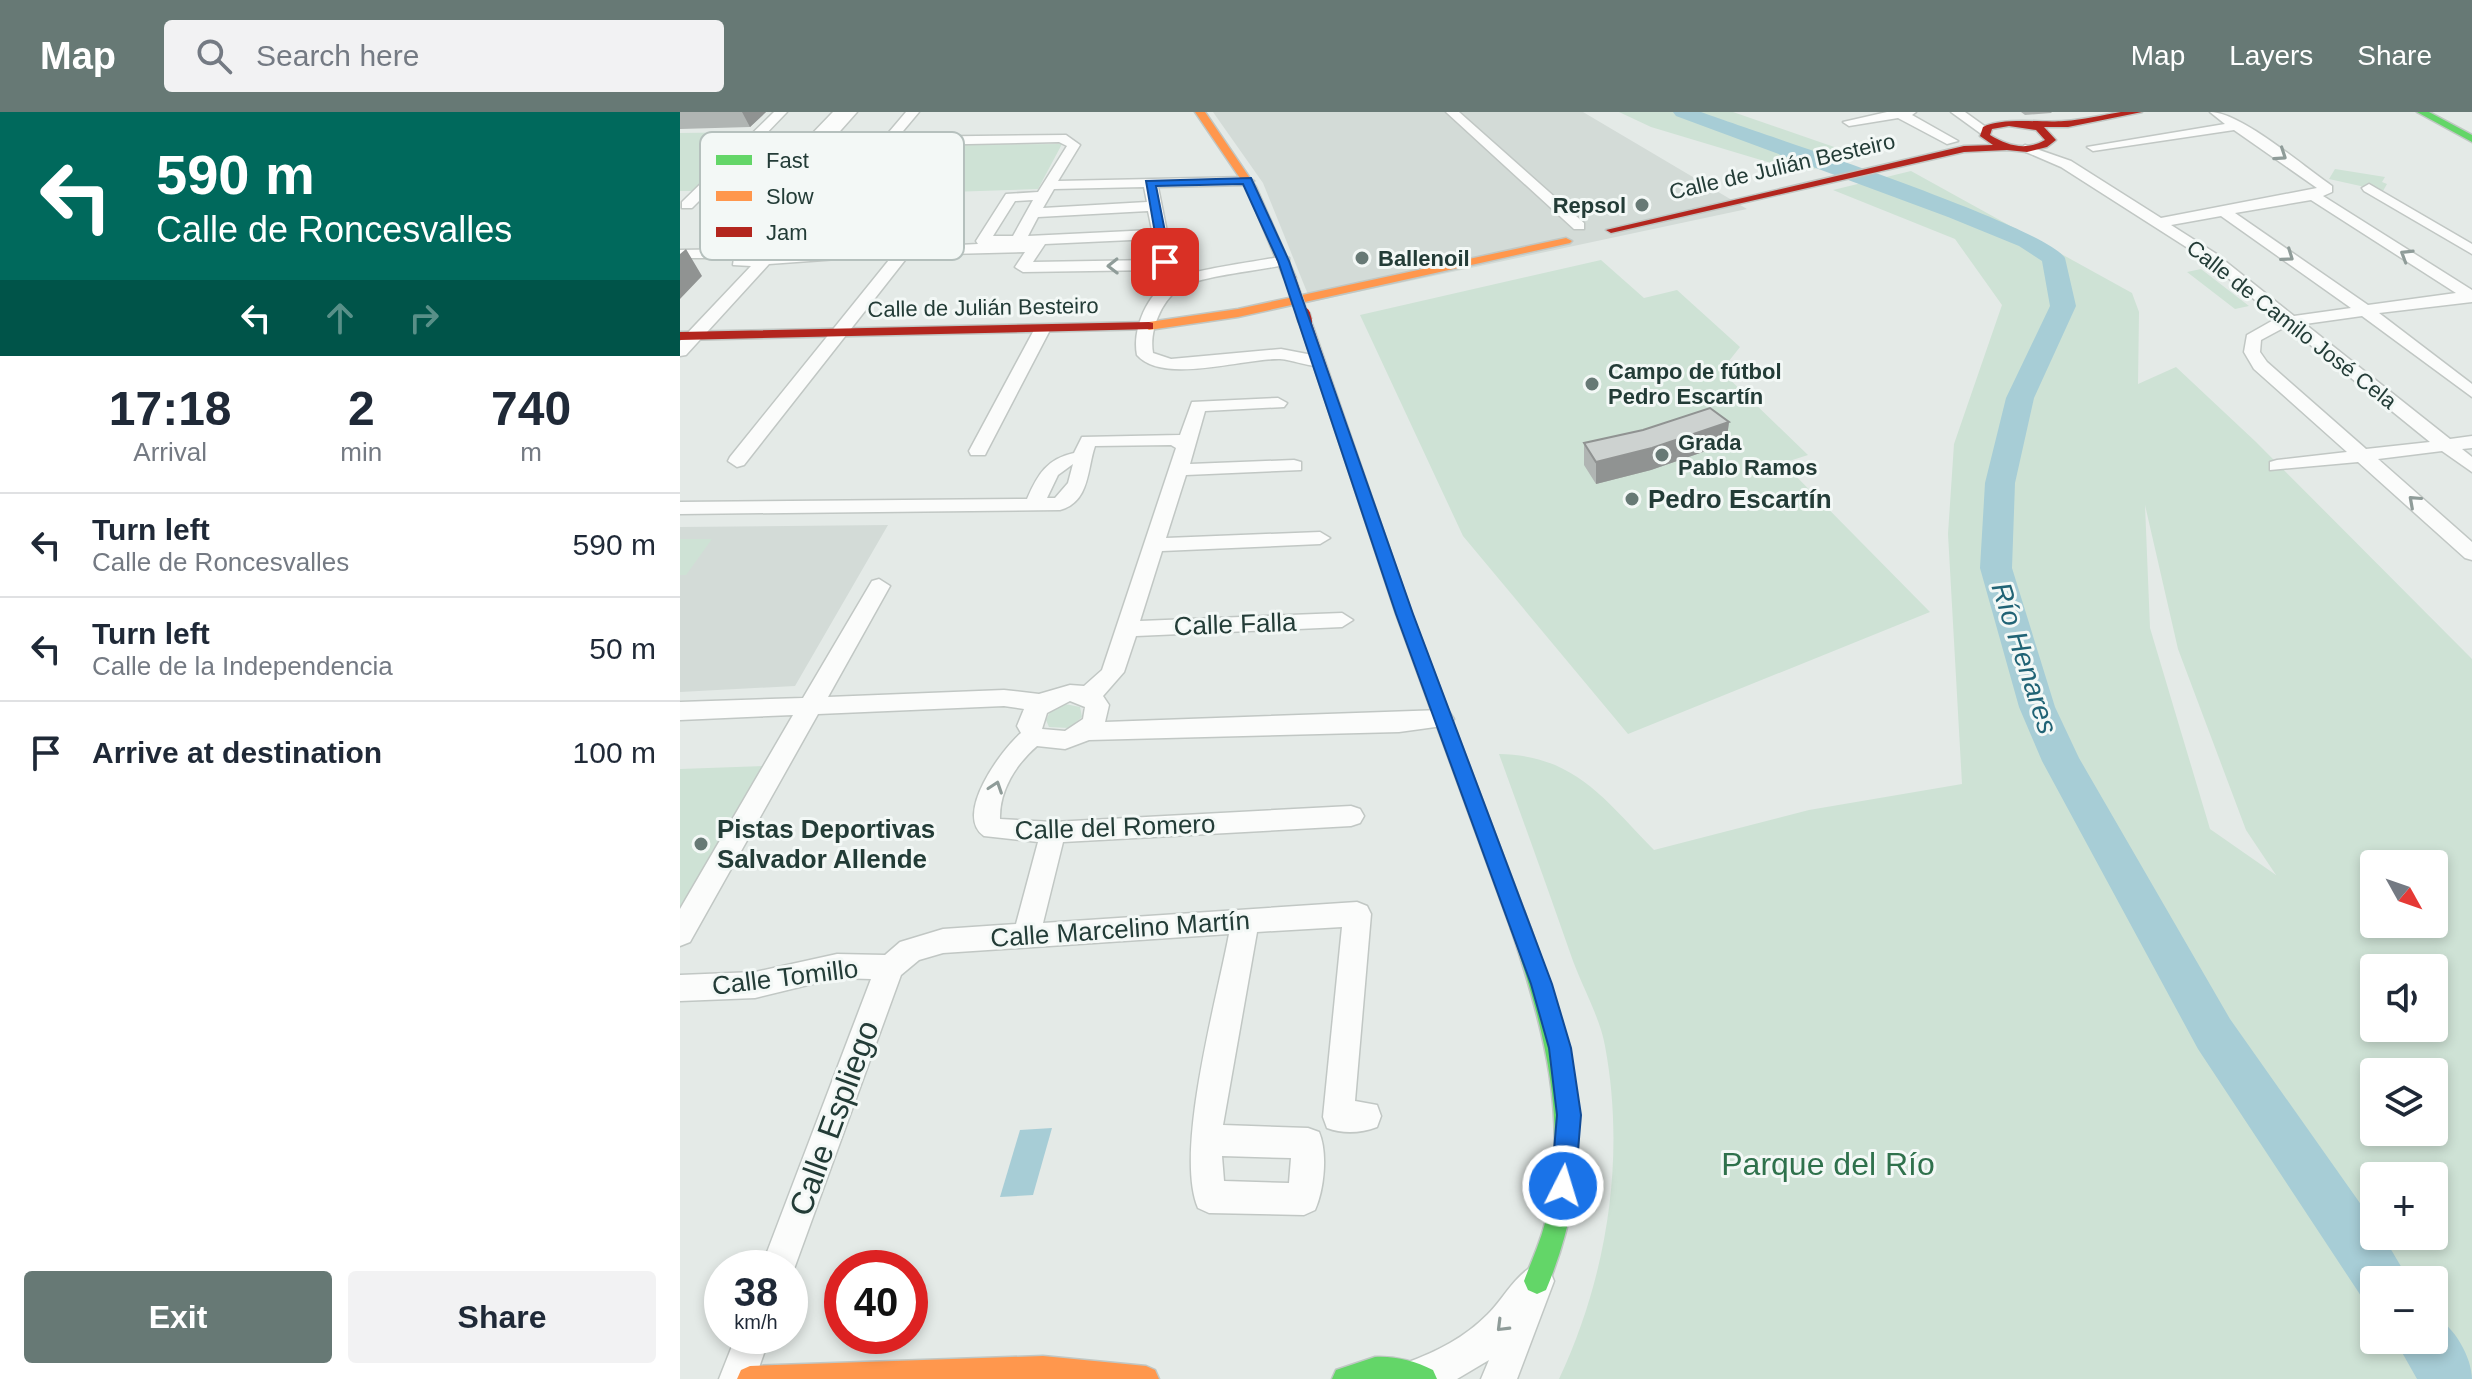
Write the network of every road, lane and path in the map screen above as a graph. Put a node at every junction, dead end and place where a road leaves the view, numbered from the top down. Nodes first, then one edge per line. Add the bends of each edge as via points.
1 (781, 112) edge
2 (840, 112) edge
3 (851, 112) edge
4 (913, 112) edge
5 (1200, 112) edge
6 (1452, 112) edge
7 (1903, 112) edge
8 (2137, 112) edge
9 (2216, 112) edge
10 (2422, 112) edge
11 (1961, 114) edge
12 (1849, 122) dead end
13 (2068, 124) junction
14 (2030, 125) junction
15 (2237, 126) junction
16 (1988, 130) junction
17 (762, 132) edge
18 (820, 132) edge
19 (832, 132) edge
20 (896, 132) edge
21 (964, 139) edge
22 (2049, 139) junction
23 (2472, 139) edge
24 (1958, 145) junction
25 (2093, 147) dead end
26 (2016, 148) junction
27 (2066, 164) junction
28 (1247, 181) junction
29 (1150, 183) junction
30 (2369, 188) dead end
31 (1046, 190) junction
32 (2313, 195) junction
33 (1154, 206) junction
34 (2224, 212) junction
35 (1032, 213) junction
36 (2159, 223) junction
37 (1579, 226) junction
38 (1160, 234) junction
39 (1018, 240) junction
40 (1566, 241) junction
41 (1599, 242) junction
42 (1037, 243) junction
43 (964, 247) edge
44 (2472, 250) edge
45 (680, 254) edge
46 (700, 255) edge
47 (757, 260) edge
48 (777, 260) edge
49 (896, 260) edge
50 (764, 261) junction
51 (1287, 270) junction
52 (2472, 296) edge
53 (2366, 311) junction
54 (2293, 320) junction
55 (1150, 326) junction
56 (1042, 330) junction
57 (836, 334) junction
58 (684, 341) edge
59 (1311, 342) junction
60 (1317, 361) junction
61 (1188, 363) junction
62 (2472, 392) edge
63 (1278, 403) dead end
64 (2472, 442) edge
65 (2446, 445) junction
66 (1186, 446) junction
67 (978, 451) dead end
68 (2362, 455) junction
69 (1082, 457) junction
70 (737, 461) dead end
71 (1294, 466) dead end
72 (2277, 466) dead end
73 (2472, 466) edge
74 (1180, 470) junction
75 (1035, 503) junction
76 (680, 508) edge
77 (1320, 538) dead end
78 (1156, 545) junction
79 (2472, 553) edge
80 (879, 586) dead end
81 (1342, 620) dead end
82 (1128, 629) junction
83 (1088, 695) junction
84 (1042, 703) junction
85 (809, 707) junction
86 (680, 711) edge
87 (1442, 719) junction
88 (1085, 731) junction
89 (1034, 735) junction
90 (1351, 816) dead end
91 (1053, 832) junction
92 (1245, 921) junction
93 (1027, 933) junction
94 (680, 934) edge
95 (890, 967) junction
96 (680, 988) edge
97 (1366, 1116) dead end
98 (1205, 1140) dead end
99 (785, 1250) edge
100 (1537, 1281) junction
101 (746, 1354) edge
102 (1421, 1377) edge
103 (737, 1379) edge
104 (750, 1379) edge
105 (1146, 1379) edge
106 (1345, 1379) edge
107 (1499, 1379) edge

1 - 17 street
2 - 18 street
3 - 19 street
4 - 20 street
5 - 28 street
6 - 37 street
7 - 12 street
7 - 24 street
8 - 13 street
9 - 15 street
10 - 23 street
11 - 16 street
13 - 14 street
13 - 22 street
14 - 16 street
14 - 22 street
15 - 25 street
15 -> 32 street via 2325,184 2325,193
16 - 24 street, Calle de Julián Besteiro
16 - 26 street
21 - 31 street via 1072,142
22 - 26 street, Calle de Julián Besteiro
22 - 27 street, Calle de Camilo José Cela
24 - 26 street, Calle de Julián Besteiro
24 - 41 street, Calle de Julián Besteiro
26 - 27 street, Calle de Camilo José Cela
27 - 36 street, Calle de Camilo José Cela
28 - 29 street
28 - 51 street
29 - 31 street
29 - 33 street
30 - 44 street
31 - 35 street
31 - 39 street via 1011,197 983,241
32 - 34 street
52 -> 32 street
33 - 35 street
33 - 38 street
34 - 36 street
34 -> 53 street
35 - 39 street
36 - 54 street, Calle de Camilo José Cela
37 - 40 street via 1564,234
37 - 41 street via 1596,225
38 - 42 street
38 -> 42 street via 1165,262 1157,265 1023,267
39 - 42 street
40 - 41 street
40 - 55 street, Calle de Julián Besteiro via 1238,313
42 - 43 street
45 - 46 street
47 - 50 street
48 - 50 street
49 - 57 street
50 - 58 street
51 - 55 street via 1177,283 1159,299
51 - 59 street, bridge
52 - 53 street
53 - 54 street
53 - 62 street
54 - 65 street, Calle de Camilo José Cela
54 - 68 street via 2261,330 2253,338 2252,352 2260,365
55 - 56 street, Calle de Julián Besteiro
55 - 61 street via 1142,338 1149,360
56 - 57 street, Calle de Julián Besteiro
56 - 67 street
57 - 58 street, Calle de Julián Besteiro
57 - 70 street
59 - 60 street
59 - 61 street
60 - 61 street via 1281,354
60 - 87 street
63 - 66 street via 1198,406
64 - 65 street
65 - 68 street
65 - 73 street, Calle de Camilo José Cela
66 - 69 street via 1175,439 1088,441
66 - 74 street
68 - 72 street
79 -> 68 street
69 - 75 street via 1054,465
69 - 75 street via 1066,501
71 - 74 street
74 - 78 street
75 - 76 street
77 - 78 street
78 - 82 street
80 - 85 street
81 - 82 street, Calle Falla
82 - 83 street via 1110,679
83 - 84 street via 1070,693
83 - 88 street via 1098,711
84 - 85 street via 1004,698
84 - 89 street via 1030,720
85 - 86 street
85 - 94 street
87 - 88 street
87 - 100 street via 1560,1048 1569,1115 1563,1186 1559,1220
88 - 89 street via 1058,741
91 -> 89 street, Calle del Romero via 999,831 987,821 1005,764
90 - 91 street, Calle del Romero
91 - 93 street
92 - 93 street, Calle Marcelino Martín
92 - 97 street, Calle Marcelino Martín via 1357,914 1338,1117
92 - 98 street
93 - 95 street, Calle Marcelino Martín via 943,941 910,951
95 - 96 street, Calle Tomillo via 837,966 755,985
95 - 99 street, Calle Espliego
100 -> 102 street via 1489,1339
100 - 107 street
101 - 103 street
102 - 106 street via 1373,1370
104 - 105 street via 1043,1369

